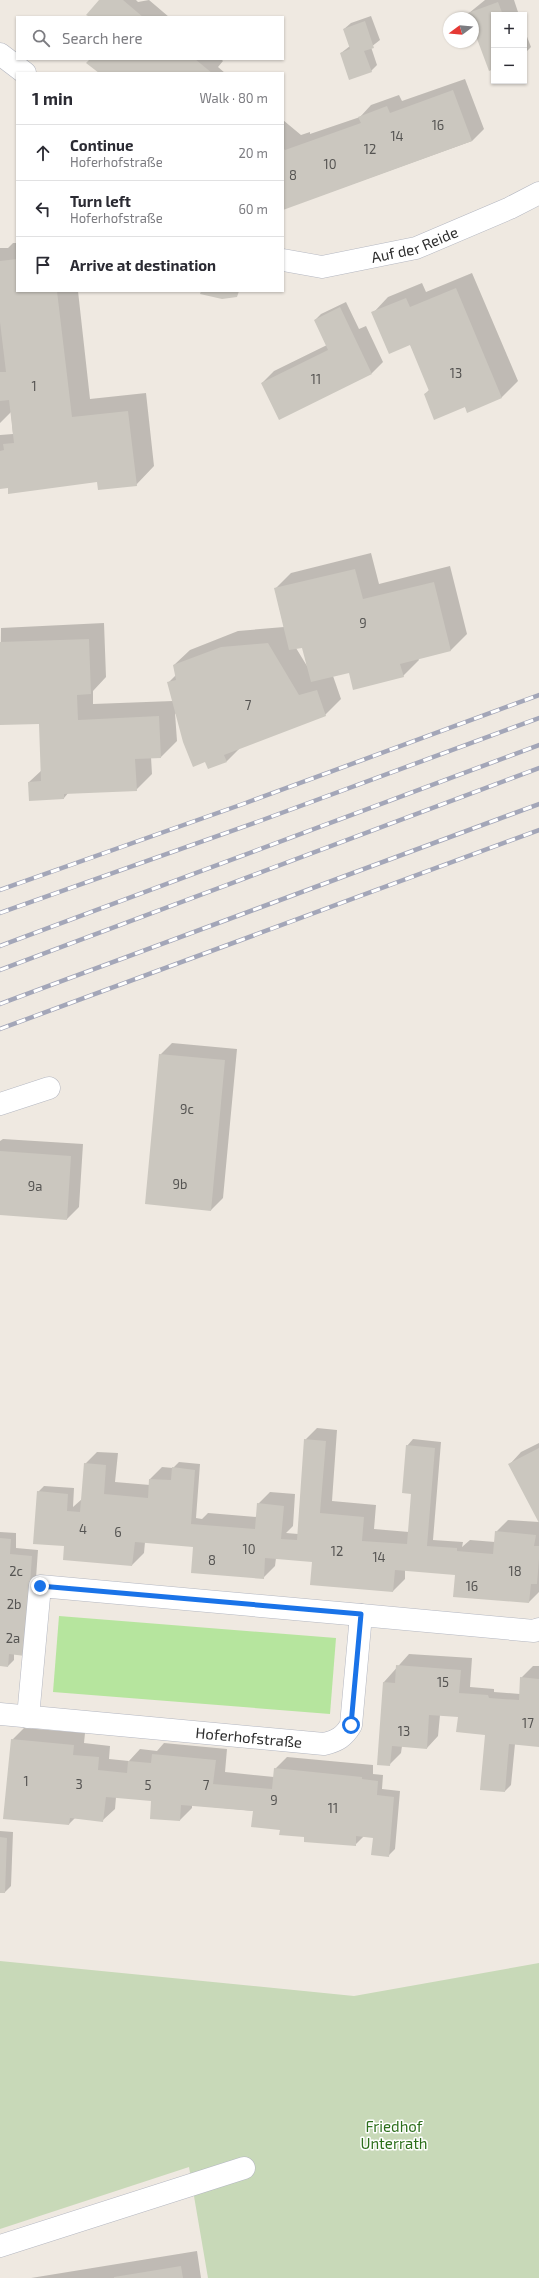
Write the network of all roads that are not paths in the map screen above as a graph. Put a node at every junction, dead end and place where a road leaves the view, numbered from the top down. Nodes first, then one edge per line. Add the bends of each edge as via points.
1 (0, 54) edge
2 (24, 72) edge
3 (539, 193) edge
4 (284, 260) edge
5 (49, 1088) dead end
6 (0, 1104) edge
7 (361, 1614) junction
8 (539, 1629) edge
9 (0, 1714) edge
10 (28, 1717) junction
11 (244, 2168) dead end
12 (0, 2246) edge

1 - 2 street
3 - 4 street, Auf der Reide via 416,248 322,266
5 - 6 street
7 - 8 street via 534,1631
7 - 10 street, Hoferhofstraße via 351,1725 336,1741 324,1744
7 - 10 street via 40,1586
9 - 10 street, Hoferhofstraße
11 - 12 street

